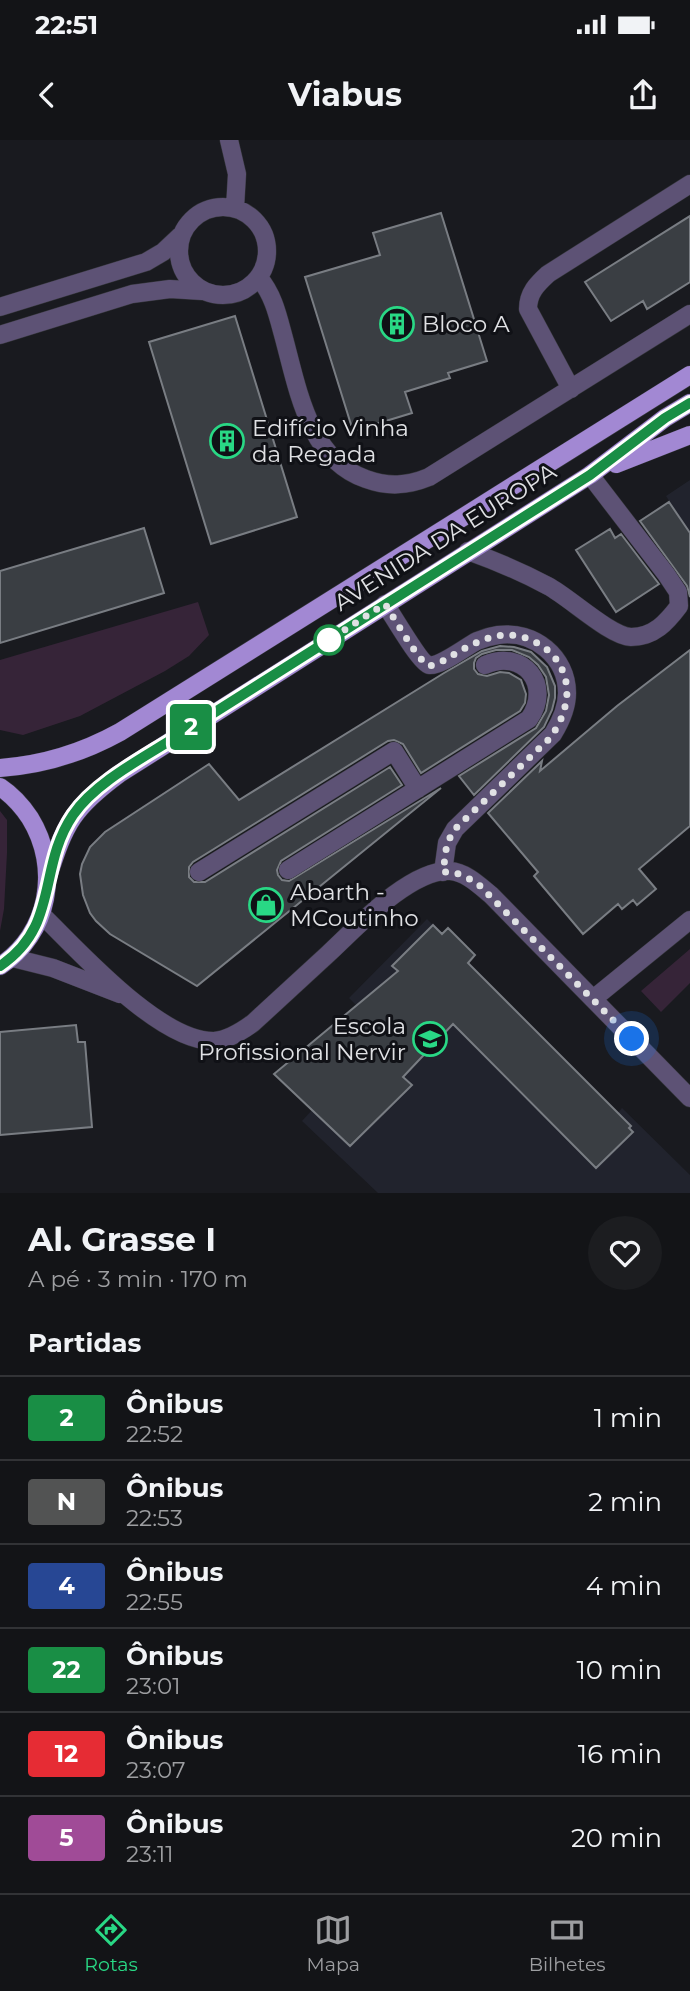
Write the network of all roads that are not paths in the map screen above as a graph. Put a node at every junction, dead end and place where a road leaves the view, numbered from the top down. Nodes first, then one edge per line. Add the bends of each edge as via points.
1 (229, 140) edge
2 (690, 184) edge
3 (235, 208) junction
4 (180, 236) junction
5 (258, 278) junction
6 (202, 291) junction
7 (0, 307) edge
8 (690, 314) edge
9 (0, 335) edge
10 (690, 375) edge
11 (571, 389) junction
12 (690, 402) edge
13 (690, 435) edge
14 (590, 475) junction
15 (468, 551) junction
16 (385, 604) junction
17 (485, 664) dead end
18 (0, 768) edge
19 (0, 787) edge
20 (418, 789) junction
21 (288, 870) dead end
22 (198, 872) dead end
23 (443, 872) junction
24 (48, 877) junction
25 (42, 915) junction
26 (690, 920) edge
27 (7, 962) edge
28 (126, 996) junction
29 (593, 999) junction
30 (690, 1098) edge

1 - 3 street via 237,174
2 - 11 street via 548,274 531,292 528,309
3 - 4 street via 221,206 196,215
3 - 5 street via 253,218 265,235 267,256
4 - 6 street via 179,261
4 - 7 street via 146,262
5 - 6 street via 250,287 227,296
5 - 11 street via 276,308 314,432 339,464 368,480 398,485 429,478
6 - 9 street via 132,294
8 - 11 street
10 - 18 main road, AVENIDA DA EUROPA via 112,736 57,759
12 - 14 main road, AVENIDA DA EUROPA
13 - 14 main road
14 - 15 main road, AVENIDA DA EUROPA
14 - 15 street via 678,592 679,606 656,631 628,637 550,587
15 - 16 main road, AVENIDA DA EUROPA
16 - 23 street via 427,664 441,662 480,640 509,635 544,647 557,659 565,678 567,701 553,734 455,829 447,843
16 - 24 main road, AVENIDA DA EUROPA via 106,783 73,815
17 - 20 street via 505,660 528,670 537,685 535,711 523,724
19 - 24 main road via 23,807 36,828 46,852
20 - 21 street
20 - 22 street via 394,751
23 - 28 street via 420,878 389,898 236,1034 217,1041 188,1036
23 - 29 street via 451,871 478,884
24 - 25 main road
25 - 27 main road via 30,938
25 - 28 street
26 - 29 street
27 - 28 street via 53,968
29 - 30 street

